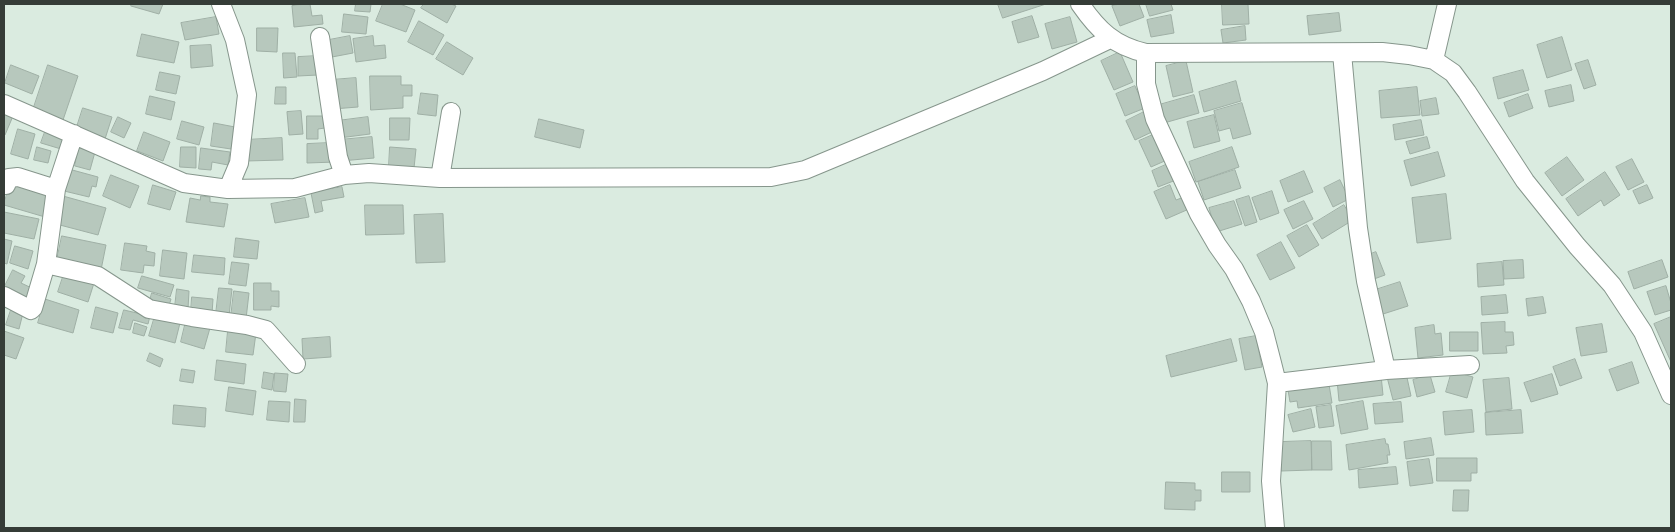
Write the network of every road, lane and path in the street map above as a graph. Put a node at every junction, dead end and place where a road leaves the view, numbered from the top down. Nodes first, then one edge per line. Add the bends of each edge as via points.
1 (221, 4) edge
2 (1080, 4) edge
3 (1447, 4) edge
4 (320, 37) dead end
5 (1110, 39) junction
6 (1146, 53) junction
7 (1342, 53) junction
8 (1434, 60) junction
9 (4, 104) edge
10 (451, 112) dead end
11 (74, 134) junction
12 (344, 175) junction
13 (440, 178) junction
14 (4, 185) edge
15 (56, 189) junction
16 (228, 189) junction
17 (46, 264) junction
18 (4, 296) edge
19 (296, 364) dead end
20 (1470, 365) dead end
21 (1386, 370) junction
22 (1277, 384) junction
23 (1671, 395) edge
24 (1274, 528) edge

1 - 16 street via 235,40 247,95 239,163
2 - 5 street
3 - 8 street
4 - 12 street via 338,157
5 - 6 street
5 - 13 street via 1044,71 805,170 770,177
6 - 7 street
6 - 22 street via 1146,84 1155,119 1199,214 1251,301 1264,332
7 - 8 street via 1400,54
7 - 21 street via 1358,228
8 - 23 street via 1453,73 1525,181 1612,285 1642,332
9 - 11 street
10 - 13 street
11 - 15 street
11 - 16 street via 184,182
12 - 13 street via 369,173
12 - 16 street via 294,188
14 - 15 street via 9,178 18,177
15 - 17 street
17 - 18 street via 32,310
17 - 19 street via 98,276 149,309 266,330
20 - 21 street
21 - 22 street
22 - 24 street via 1272,481

